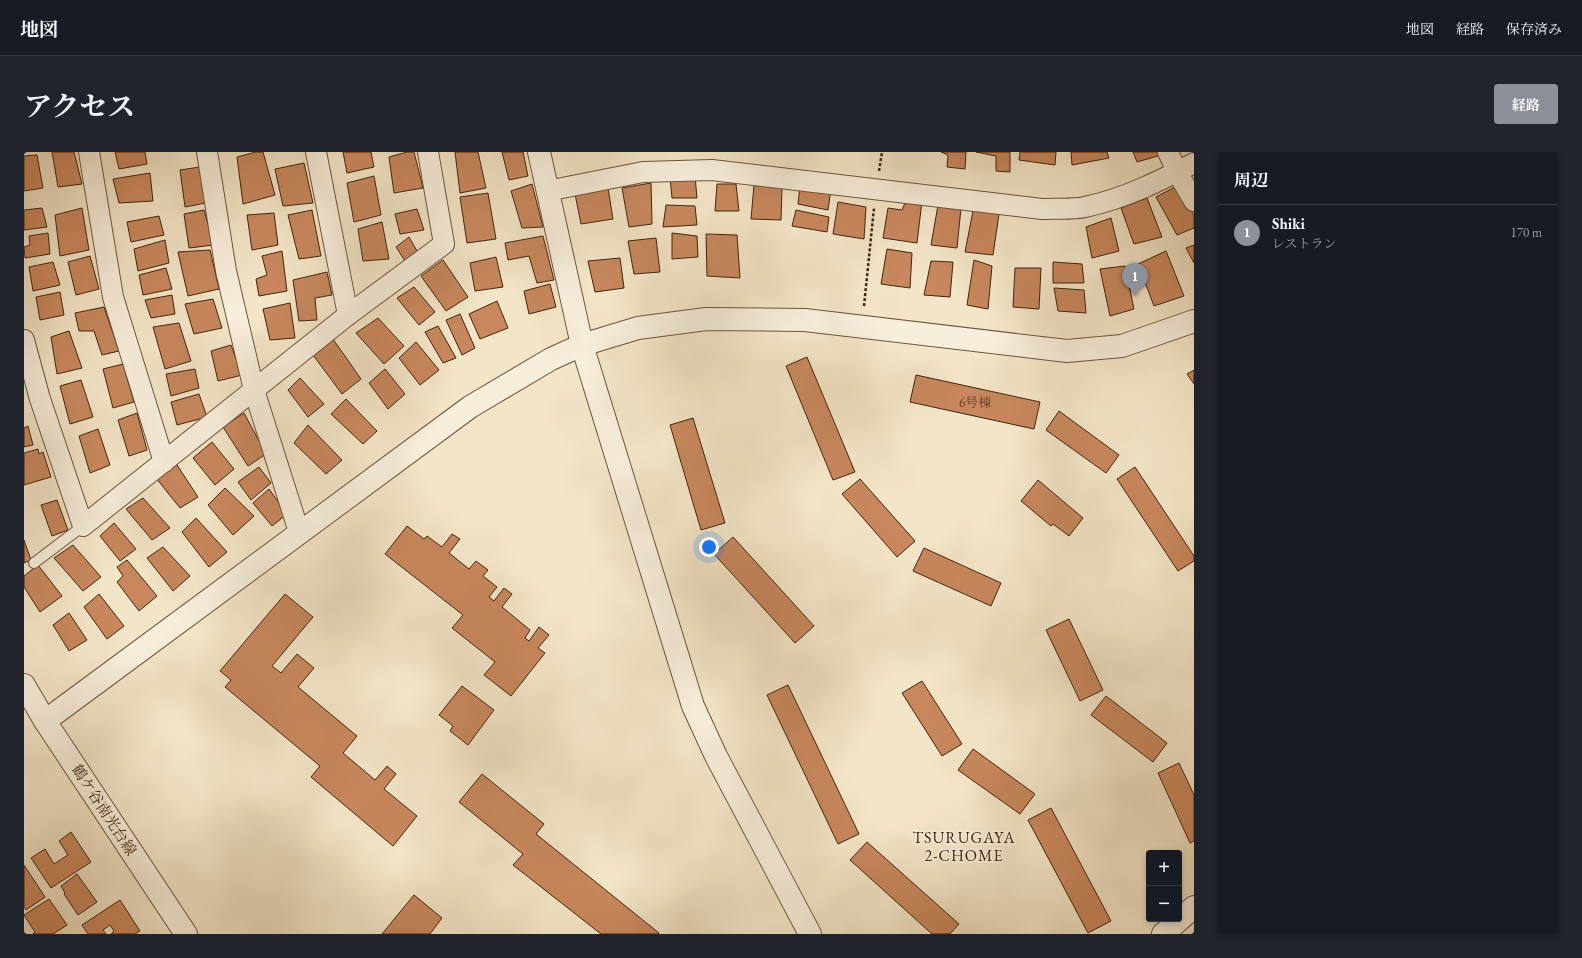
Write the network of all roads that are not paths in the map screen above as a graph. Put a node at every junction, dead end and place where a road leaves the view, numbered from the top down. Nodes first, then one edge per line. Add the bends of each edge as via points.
1 (89, 152) edge
2 (207, 152) edge
3 (316, 152) edge
4 (428, 152) edge
5 (539, 152) edge
6 (1168, 152) edge
7 (1194, 163) edge
8 (1177, 172) junction
9 (547, 191) junction
10 (1194, 201) edge
11 (348, 315) junction
12 (1194, 321) edge
13 (24, 340) edge
14 (582, 345) junction
15 (254, 390) junction
16 (164, 462) junction
17 (83, 526) junction
18 (299, 532) junction
19 (34, 563) dead end
20 (24, 685) edge
21 (45, 721) junction
22 (1194, 907) edge
23 (186, 934) edge
24 (810, 934) edge
25 (1163, 934) edge

1 - 16 street via 113,297
2 - 15 street via 226,270
3 - 11 street
4 - 11 street via 444,244
5 - 9 street
6 - 8 street
7 - 8 street
8 - 9 street via 1119,197 1084,207 1042,209 712,170 643,172
8 - 10 street
9 - 14 street
11 - 15 street
12 - 14 street via 1122,346 1067,351 805,320 706,318 638,328
13 - 17 street via 40,399
14 - 18 street via 551,359 470,407
14 - 24 street via 693,706 716,756
15 - 16 street
15 - 18 street
16 - 17 street
17 - 19 lane
18 - 21 street
20 - 21 street, 鶴ケ谷南光台線
21 - 23 street, 鶴ケ谷南光台線
22 - 25 street

